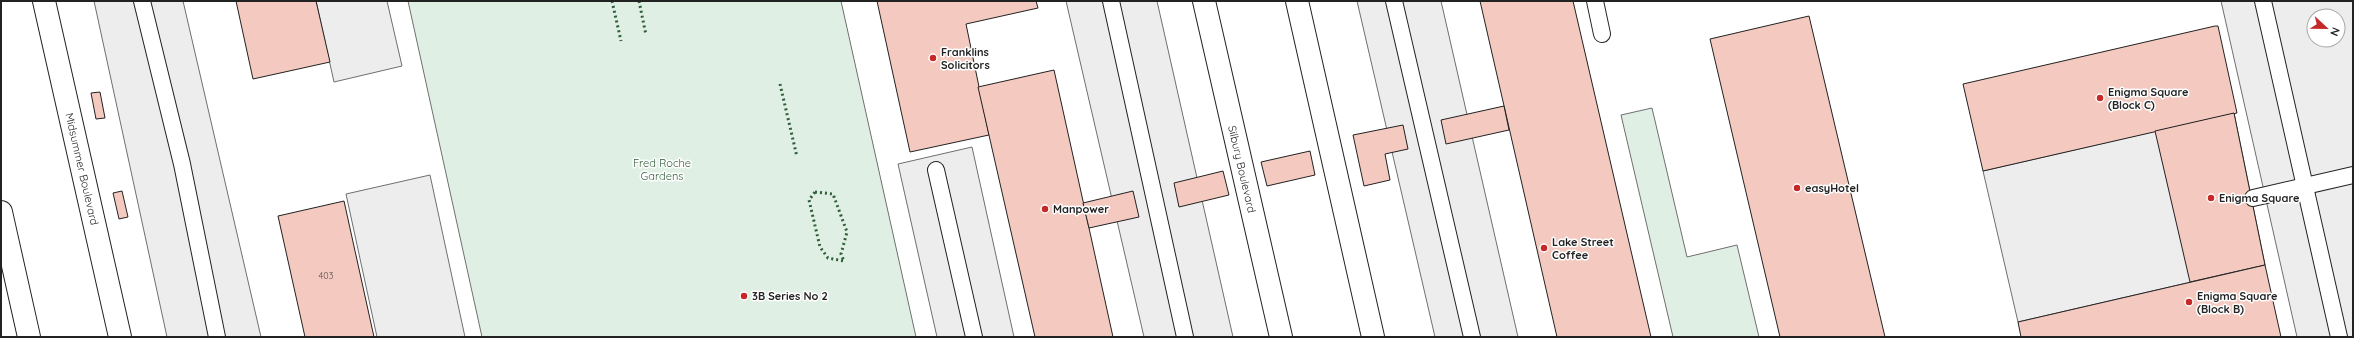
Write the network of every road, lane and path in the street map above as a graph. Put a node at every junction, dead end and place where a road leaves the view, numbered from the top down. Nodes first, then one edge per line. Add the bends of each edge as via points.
1 (44, 1) edge
2 (142, 1) edge
3 (1110, 1) edge
4 (1204, 1) edge
5 (1297, 1) edge
6 (1394, 1) edge
7 (1595, 1) edge
8 (2263, 1) edge
9 (1602, 34) dead end
10 (936, 170) dead end
11 (2353, 175) edge
12 (2304, 186) junction
13 (2253, 198) dead end
14 (1, 212) edge
15 (29, 337) edge
16 (120, 337) edge
17 (217, 337) edge
18 (974, 337) edge
19 (1185, 337) edge
20 (1281, 337) edge
21 (1373, 337) edge
22 (1472, 337) edge
23 (2339, 337) edge

1 - 16 street, Midsummer Boulevard
2 - 17 lane via 182,164
3 - 19 lane
4 - 20 street, Silbury Boulevard
5 - 21 street
6 - 22 lane
7 - 9 lane
8 - 12 lane
10 - 18 lane
11 - 12 lane
12 - 13 lane
12 - 23 lane
14 - 15 street

